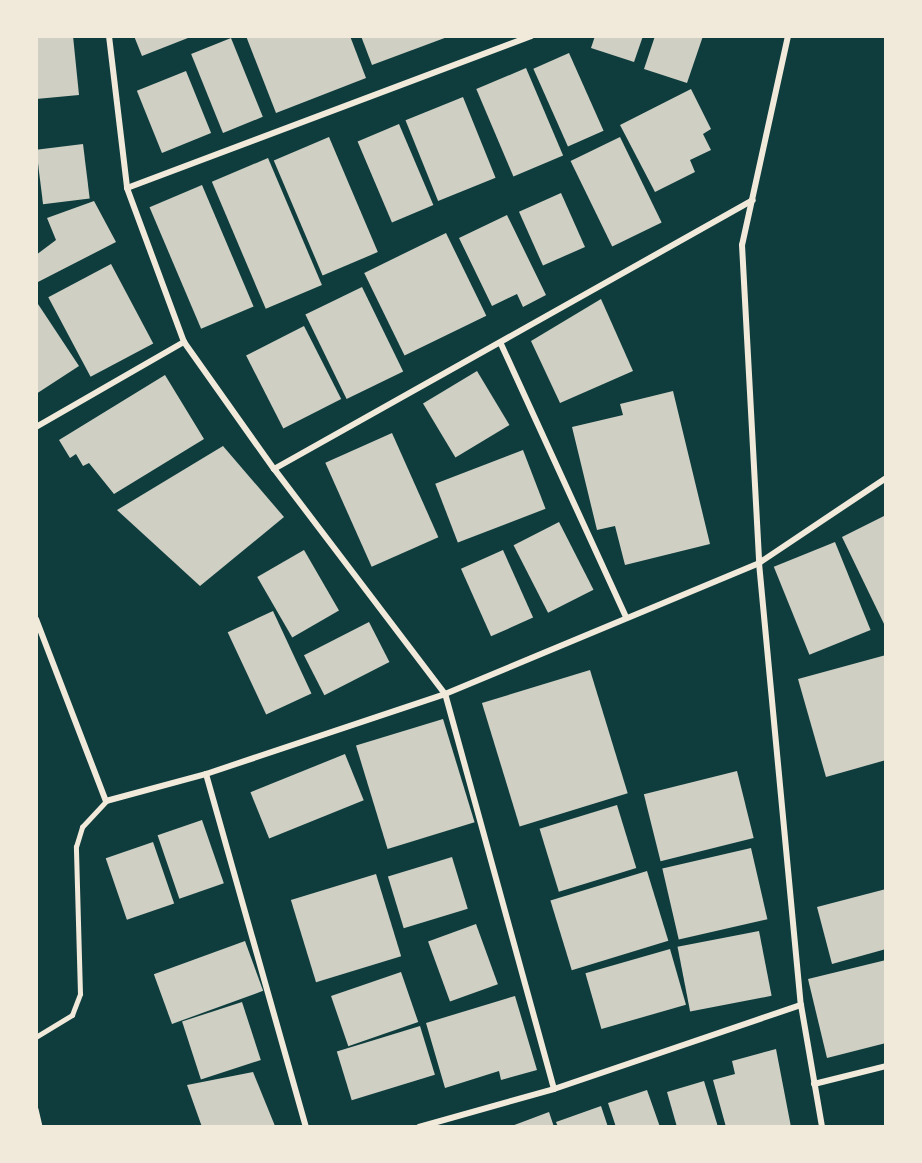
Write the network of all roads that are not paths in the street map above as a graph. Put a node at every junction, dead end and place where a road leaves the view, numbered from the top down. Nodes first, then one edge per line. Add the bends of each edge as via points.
1 (109, 36) edge
2 (531, 36) edge
3 (788, 36) edge
4 (128, 188) junction
5 (753, 200) junction
6 (184, 342) junction
7 (501, 344) junction
8 (36, 427) edge
9 (274, 469) junction
10 (886, 478) edge
11 (759, 563) junction
12 (626, 617) junction
13 (36, 619) edge
14 (445, 694) junction
15 (206, 774) junction
16 (106, 801) junction
17 (801, 1005) junction
18 (36, 1037) edge
19 (886, 1066) edge
20 (814, 1084) junction
21 (554, 1089) junction
22 (36, 1109) edge
23 (40, 1127) edge
24 (306, 1127) edge
25 (419, 1127) edge
26 (822, 1127) edge

1 - 4 street
2 - 4 street
3 - 5 street
4 - 6 street
5 - 7 street
5 - 11 street via 742,245
6 - 8 street
6 - 9 street
7 - 9 street
7 - 12 street
9 - 14 street
10 - 11 street
11 - 12 street
11 - 17 street
12 - 14 street
13 - 16 street
14 - 15 street
14 - 21 street
15 - 16 street
15 - 24 street
16 - 18 lane via 82,827 76,847 80,994 72,1015
17 - 20 street
17 - 21 street
19 - 20 street
20 - 26 street
21 - 25 street
22 - 23 lane

